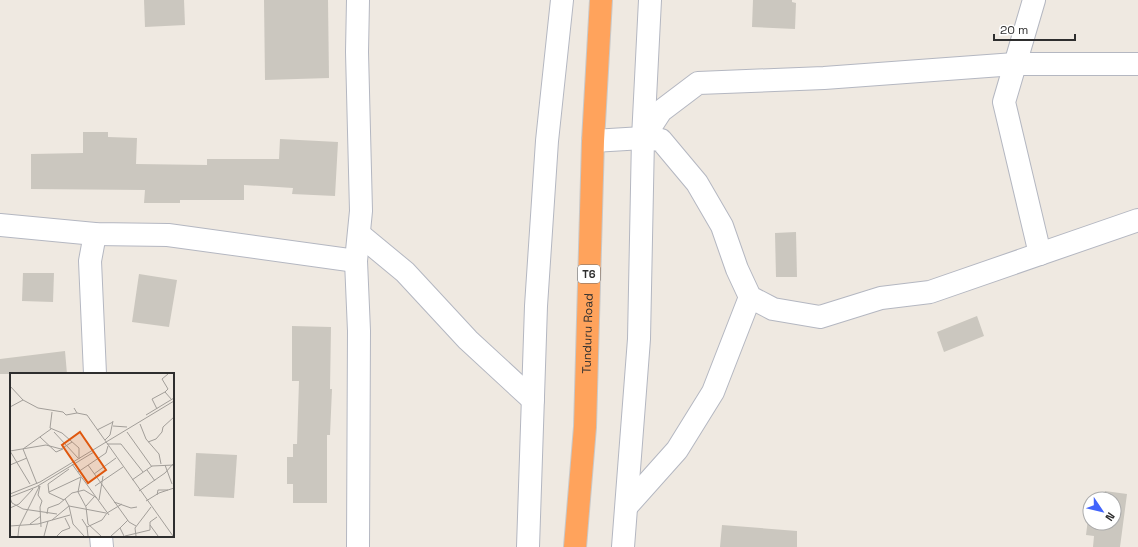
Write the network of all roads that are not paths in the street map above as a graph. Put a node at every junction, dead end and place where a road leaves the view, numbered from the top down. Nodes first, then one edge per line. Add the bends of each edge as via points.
1 (358, 0) edge
2 (562, 0) edge
3 (601, 0) edge
4 (650, 0) edge
5 (1021, 0) edge
6 (1034, 0) edge
7 (1015, 64) junction
8 (1138, 64) edge
9 (643, 138) junction
10 (593, 141) junction
11 (1138, 220) edge
12 (0, 225) edge
13 (95, 234) junction
14 (359, 234) junction
15 (1040, 254) junction
16 (356, 261) junction
17 (750, 297) junction
18 (96, 373) edge
19 (533, 400) junction
20 (626, 506) junction
21 (358, 547) edge
22 (528, 547) edge
23 (575, 547) edge
24 (623, 547) edge

1 - 14 street via 362,211
2 - 19 street via 547,141 536,306
3 - 10 highway, Tunduru Road / T6
4 - 9 street
5 - 7 street
6 - 7 street
7 - 8 street
7 - 9 street via 824,78 698,83 660,111
7 - 15 street via 1004,102
9 - 10 street
9 - 17 street via 661,140 698,183 722,226
9 - 20 street via 640,339
10 - 23 highway, Tunduru Road / T6 via 586,428
11 - 15 street
12 - 13 street
13 - 16 street via 168,235
13 - 18 street via 90,261
14 - 16 street
14 - 19 street via 405,272 468,340
15 - 17 street via 930,292 881,298 820,317 773,309
16 - 21 street via 359,331
17 - 20 street via 713,392 677,450
19 - 22 street
20 - 24 street

